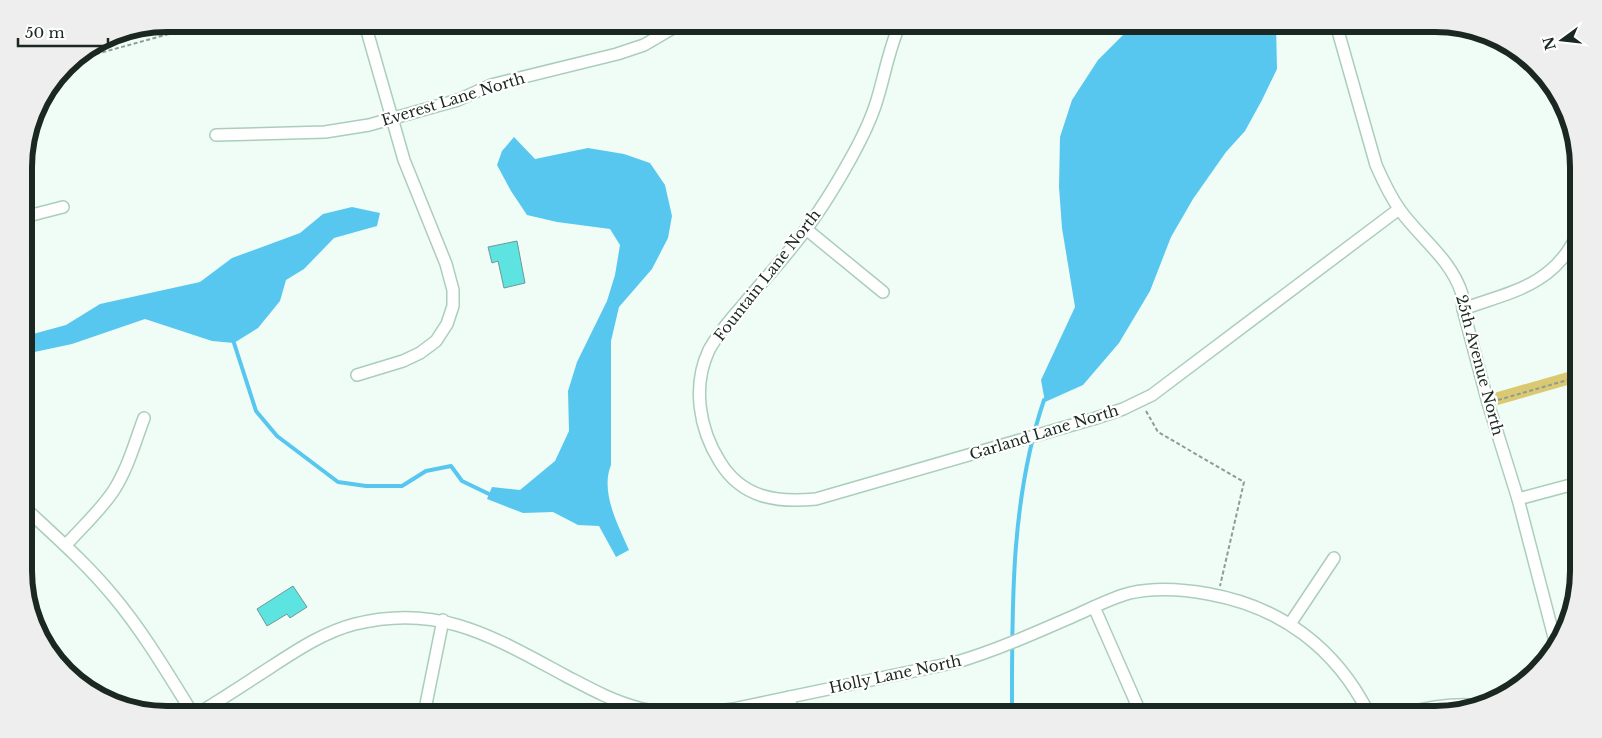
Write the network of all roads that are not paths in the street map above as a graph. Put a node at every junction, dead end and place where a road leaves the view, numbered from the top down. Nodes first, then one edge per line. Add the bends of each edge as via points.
1 (367, 32) edge
2 (666, 32) edge
3 (896, 32) edge
4 (1338, 32) edge
5 (392, 118) junction
6 (216, 135) dead end
7 (64, 206) dead end
8 (1399, 209) junction
9 (33, 215) edge
10 (806, 229) junction
11 (1570, 249) edge
12 (883, 292) dead end
13 (1463, 309) junction
14 (357, 376) dead end
15 (144, 418) dead end
16 (1570, 485) edge
17 (752, 493) joint
18 (1518, 499) junction
19 (33, 515) edge
20 (66, 545) junction
21 (1334, 558) dead end
22 (1094, 607) junction
23 (443, 620) junction
24 (1290, 624) junction
25 (1553, 634) edge
26 (790, 697) junction
27 (616, 701) junction
28 (1137, 705) edge
29 (1365, 705) edge
30 (188, 706) edge
31 (210, 706) edge
32 (426, 706) edge
33 (615, 706) edge
34 (631, 706) edge
35 (746, 706) edge
36 (792, 706) edge

1 - 5 street
2 - 5 street, Everest Lane North via 644,45 617,54 492,85 458,100
3 - 10 street, Fountain Lane North via 865,131
4 - 8 street, 25th Avenue North via 1376,165
5 - 6 street, Everest Lane North via 326,132
5 - 14 street via 404,160 446,264 454,306 436,341 420,353
7 - 9 street
8 - 13 street, 25th Avenue North via 1449,268 1462,294
8 - 17 street, Garland Lane North via 1152,395 1123,409 816,499 772,500
10 - 12 street
10 - 17 street, Fountain Lane North via 720,332 702,372 699,393 706,436 723,468
11 - 13 street via 1544,277 1526,288
13 - 18 street, 25th Avenue North
15 - 20 street via 126,468 114,490
16 - 18 street
18 - 25 street, 25th Avenue North
19 - 20 street
20 - 30 street via 144,636
21 - 24 street
22 - 24 street, Holly Lane North via 1128,594 1173,588 1247,603
22 - 26 street, Holly Lane North via 957,662
22 - 28 street
23 - 27 street, Holly Lane North via 476,630
23 - 31 street, Holly Lane North via 384,618 353,624 296,651
23 - 32 street
24 - 29 street, Holly Lane North via 1324,650 1344,672
26 - 35 street, Holly Lane North
26 - 36 street
27 - 33 street
27 - 34 street, Holly Lane North

